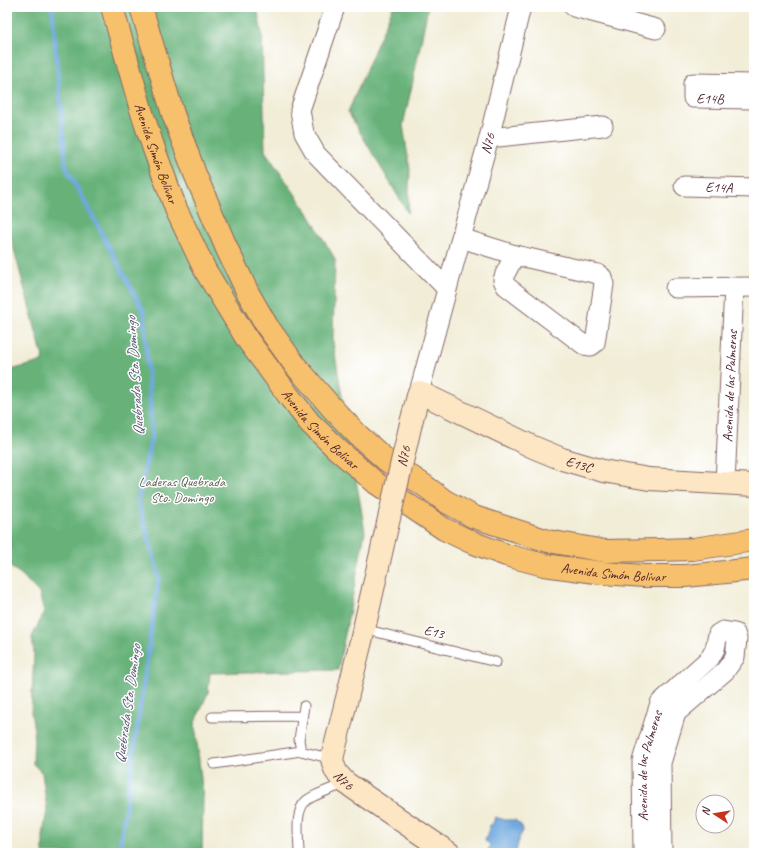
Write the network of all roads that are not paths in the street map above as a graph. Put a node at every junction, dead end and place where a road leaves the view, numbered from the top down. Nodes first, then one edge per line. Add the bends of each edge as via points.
1 (112, 7) edge
2 (141, 7) edge
3 (335, 7) edge
4 (521, 7) edge
5 (574, 7) edge
6 (656, 29) dead end
7 (754, 84) edge
8 (754, 99) edge
9 (603, 126) dead end
10 (489, 138) junction
11 (684, 186) dead end
12 (754, 188) edge
13 (461, 238) junction
14 (515, 255) junction
15 (734, 287) junction
16 (754, 287) edge
17 (675, 288) dead end
18 (447, 289) junction
19 (419, 392) junction
20 (726, 484) junction
21 (754, 485) edge
22 (754, 540) edge
23 (754, 569) edge
24 (364, 629) junction
25 (496, 662) dead end
26 (304, 706) dead end
27 (302, 716) junction
28 (212, 717) dead end
29 (301, 751) junction
30 (332, 759) junction
31 (214, 764) dead end
32 (346, 783) junction
33 (434, 849) edge
34 (299, 853) edge
35 (644, 853) edge
36 (662, 853) edge

1 - 23 highway, Avenida Simón Bolívar via 155,152 176,209 205,270 247,339 310,423 338,450 376,483 444,529 506,555 544,565 644,576 685,576
2 - 22 highway, Avenida Simón Bolívar via 173,114 195,174 248,293 267,326 296,364 332,408 364,441 445,502 474,517 548,542 605,551 693,548
3 - 18 street via 300,110 304,133 316,154
4 - 10 street, N76
5 - 6 street
7 - 8 street, E14B via 693,83 693,98
9 - 10 street
10 - 13 street, N76
11 - 12 street, E14A
13 - 14 street
13 - 18 street, N76
14 - 14 street via 602,277 604,284 595,342 591,346 584,345 506,286 503,280
15 - 16 street
15 - 17 street
15 - 20 street, Avenida de las Palmeras
18 - 19 street, N76
19 - 20 street, E13C via 562,459 603,471 649,479
19 - 24 street, N76, bridge
20 - 21 street, E13C
24 - 25 lane, E13
24 - 30 street, N76
26 - 27 lane
27 - 28 lane
27 - 29 lane
29 - 30 lane
29 - 31 lane
30 - 32 street, N76 via 335,770
32 - 33 street, N76
32 - 34 lane via 319,794 301,807 298,816
35 - 36 street, Avenida de las Palmeras via 642,761 660,703 710,658 718,634 723,631 735,633 735,657 725,671 676,713 661,763

